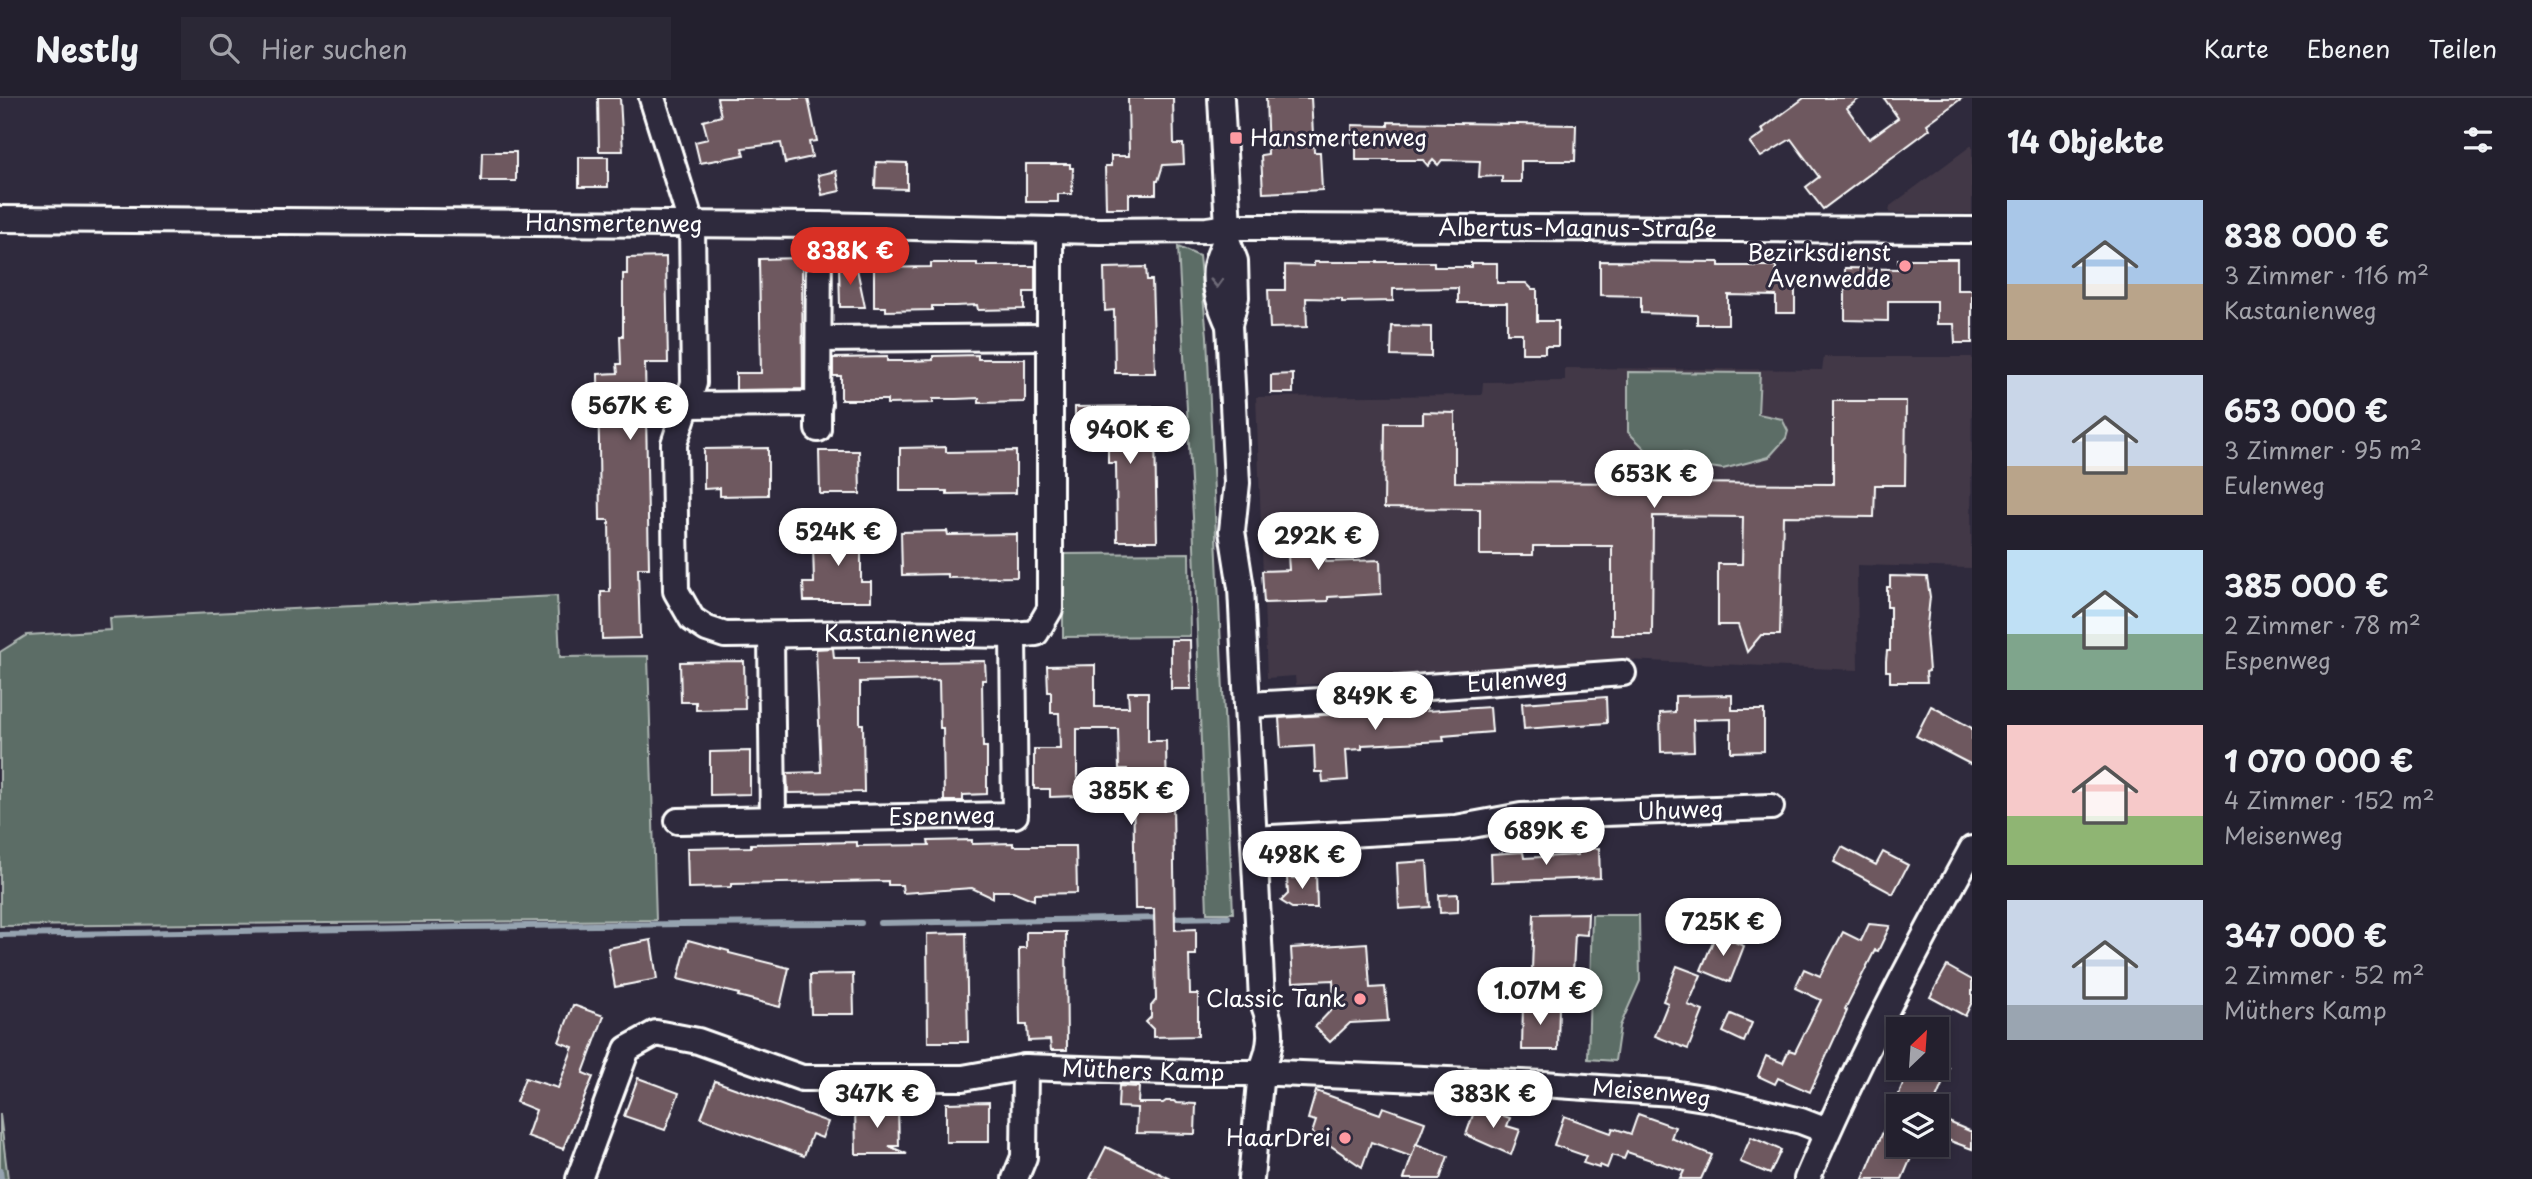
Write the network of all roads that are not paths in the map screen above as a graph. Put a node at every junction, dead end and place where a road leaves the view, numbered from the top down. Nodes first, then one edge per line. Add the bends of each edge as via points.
1 (652, 98) edge
2 (1221, 98) edge
3 (0, 219) edge
4 (818, 225) junction
5 (692, 226) junction
6 (1050, 230) junction
7 (1972, 230) edge
8 (1227, 234) junction
9 (1050, 337) junction
10 (819, 339) junction
11 (819, 404) junction
12 (688, 405) junction
13 (818, 429) dead end
14 (771, 635) junction
15 (1013, 635) junction
16 (1623, 673) dead end
17 (1247, 705) junction
18 (1771, 807) dead end
19 (773, 818) junction
20 (678, 821) dead end
21 (1255, 839) junction
22 (1972, 849) edge
23 (1025, 1067) junction
24 (1261, 1072) junction
25 (1827, 1131) junction
26 (579, 1179) edge
27 (1015, 1179) edge
28 (1251, 1179) edge
29 (1807, 1179) edge

1 - 5 street, Kastanienweg
2 - 8 street
3 - 5 street, Hansmertenweg
4 - 5 street, Hansmertenweg
4 - 6 street, Hansmertenweg
4 - 10 street
5 - 12 street, Kastanienweg via 694,383
6 - 8 street, Hansmertenweg via 1207,230
6 - 9 street, Kastanienweg
7 - 8 street, Albertus-Magnus-Straße
8 - 17 street via 1236,297 1228,325 1237,485 1248,531 1241,589
9 - 10 street
9 - 15 street, Kastanienweg via 1051,609 1036,633
10 - 11 street
11 - 12 street
11 - 13 street
12 - 14 street, Kastanienweg via 674,444 676,592 692,619 707,629 725,635
14 - 15 street, Kastanienweg
14 - 19 street
15 - 19 street, Espenweg via 1015,815
16 - 17 street, Eulenweg
17 - 21 street
18 - 21 street, Uhuweg via 1521,816 1455,828
19 - 20 street, Espenweg
21 - 24 street via 1262,1000 1272,1034
22 - 25 street
23 - 24 street, Müthers Kamp
23 - 26 street, Müthers Kamp via 962,1078 802,1078 698,1041 656,1033 627,1049
23 - 27 street via 1024,1157
24 - 25 street, Meisenweg via 1672,1093
24 - 28 street
25 - 29 street

